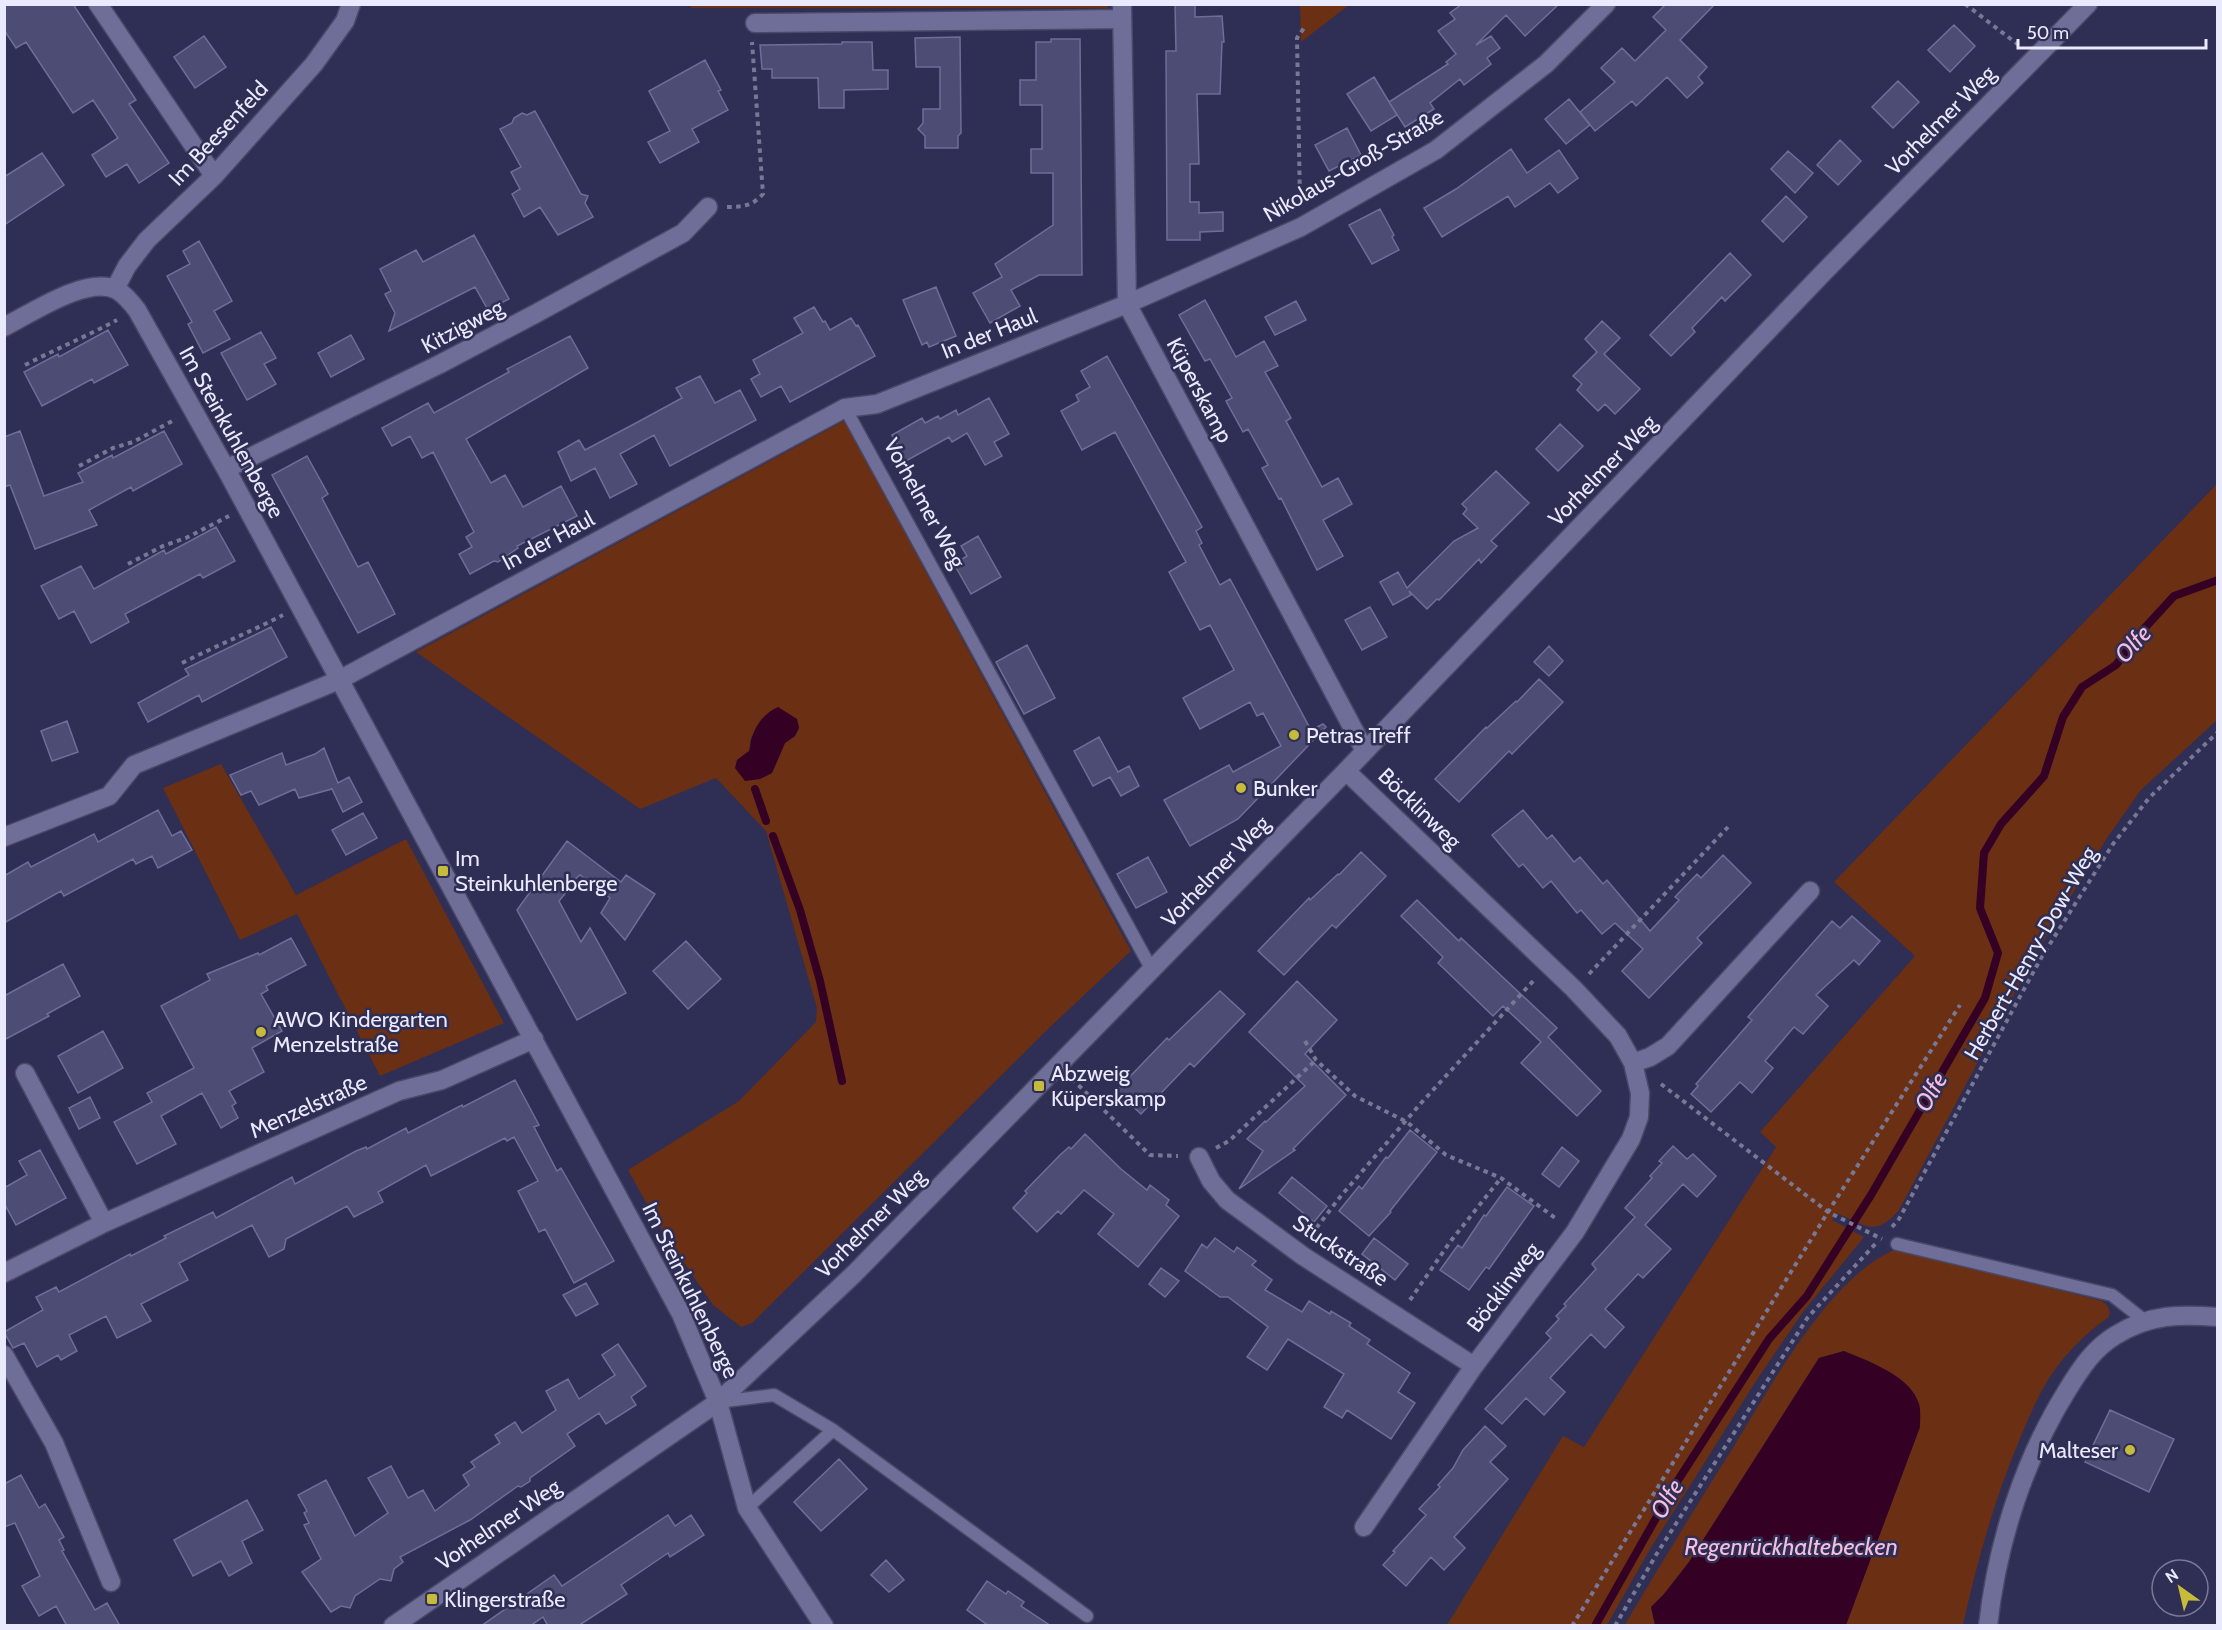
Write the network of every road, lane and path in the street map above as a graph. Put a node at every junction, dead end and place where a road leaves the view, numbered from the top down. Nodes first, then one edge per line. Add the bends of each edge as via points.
1 (98, 4) edge
2 (351, 4) edge
3 (1606, 4) edge
4 (1965, 4) edge
5 (2088, 4) edge
6 (1122, 12) edge
7 (755, 23) joint
8 (1306, 25) dead end
9 (2035, 58) junction
10 (214, 176) junction
11 (708, 207) joint
12 (1301, 227) junction
13 (115, 289) junction
14 (1127, 304) junction
15 (136, 310) junction
16 (4, 327) edge
17 (25, 365) dead end
18 (845, 408) junction
19 (193, 410) junction
20 (79, 466) dead end
21 (226, 469) junction
22 (246, 507) junction
23 (128, 564) dead end
24 (300, 607) junction
25 (182, 663) dead end
26 (339, 680) junction
27 (2217, 732) edge
28 (1365, 751) junction
29 (1346, 771) junction
30 (1728, 827) dead end
31 (4, 837) edge
32 (1810, 891) dead end
33 (1548, 964) junction
34 (1152, 970) junction
35 (1574, 989) junction
36 (1960, 1005) dead end
37 (534, 1039) junction
38 (1305, 1041) dead end
39 (1316, 1060) junction
40 (1059, 1066) junction
41 (1635, 1067) junction
42 (25, 1073) dead end
43 (1407, 1122) junction
44 (1199, 1157) junction
45 (1501, 1178) junction
46 (1828, 1212) junction
47 (104, 1223) junction
48 (1575, 1232) junction
49 (1865, 1232) dead end
50 (1897, 1244) dead end
51 (1298, 1253) junction
52 (4, 1273) edge
53 (1398, 1317) junction
54 (2217, 1317) edge
55 (2145, 1321) junction
56 (4, 1355) edge
57 (1474, 1366) junction
58 (718, 1402) junction
59 (833, 1430) junction
60 (747, 1508) junction
61 (1364, 1527) dead end
62 (111, 1582) dead end
63 (1087, 1616) dead end
64 (393, 1626) edge
65 (824, 1626) edge
66 (1572, 1626) edge
67 (1615, 1626) edge
68 (1988, 1626) edge

1 - 10 street
2 - 10 street, Im Beesenfeld via 345,21 314,64
3 - 12 street, Nikolaus-Groß-Straße via 1546,64 1436,150
4 - 9 path
5 - 9 street, Vorhelmer Weg
6 - 7 street, Küperskamp
6 - 14 street, Küperskamp
7 - 11 path via 751,36 764,194 744,207
8 - 12 path via 1297,38
9 - 28 street, Vorhelmer Weg
10 - 13 street, Im Beesenfeld via 147,240
11 - 21 street, Kitzigweg via 682,233 535,314
12 - 14 street, Nikolaus-Groß-Straße
13 - 15 street, Im Steinkuhlenberge
13 - 16 street via 96,285 77,290
14 - 18 street, In der Haul via 877,404
14 - 28 street, Küperskamp
15 - 17 path
15 - 19 street, Im Steinkuhlenberge
18 - 26 street, In der Haul
18 - 34 lane, Vorhelmer Weg
19 - 20 path
19 - 21 street, Im Steinkuhlenberge
21 - 22 street, Im Steinkuhlenberge
22 - 23 path
22 - 24 street, Im Steinkuhlenberge
24 - 25 path
24 - 26 street, Im Steinkuhlenberge
26 - 31 street, In der Haul via 134,765 109,796
26 - 37 street, Im Steinkuhlenberge
27 - 67 path, Herbert-Henry-Dow-Weg via 2155,791 2114,843 2041,958 1899,1219 1808,1317 1662,1545
28 - 29 street, Vorhelmer Weg
29 - 33 street, Böcklinweg
29 - 34 street, Vorhelmer Weg
30 - 35 path
32 - 41 street via 1668,1046
33 - 35 street, Böcklinweg
33 - 43 path
34 - 40 street, Vorhelmer Weg
35 - 41 street, Böcklinweg via 1618,1036
36 - 46 path
37 - 47 street, Menzelstraße via 442,1080 399,1091
37 - 58 street, Im Steinkuhlenberge via 681,1314
38 - 39 path
39 - 43 path via 1355,1096
39 - 44 path via 1229,1141
40 - 44 path via 1150,1155
40 - 58 street, Vorhelmer Weg via 854,1274
41 - 46 path
41 - 48 street, Böcklinweg via 1639,1117 1631,1139
42 - 47 street
43 - 45 path via 1446,1155
43 - 51 path via 1340,1197
44 - 51 street, Stuckstraße via 1211,1181 1227,1200
45 - 48 path
45 - 53 path
46 - 49 path
46 - 66 path
47 - 52 street, Menzelstraße
48 - 57 street, Böcklinweg
50 - 55 lane via 2112,1295
51 - 53 street, Stuckstraße
53 - 57 street, Stuckstraße
54 - 55 street via 2182,1314
55 - 68 street via 2115,1335 2087,1360 2048,1422 2013,1507 1992,1590
56 - 62 street via 54,1443
57 - 61 street, Böcklinweg
58 - 59 lane, Vorhelmer Weg via 774,1395
58 - 60 street
58 - 64 street, Vorhelmer Weg
59 - 60 lane
59 - 63 lane, Vorhelmer Weg
60 - 65 street

